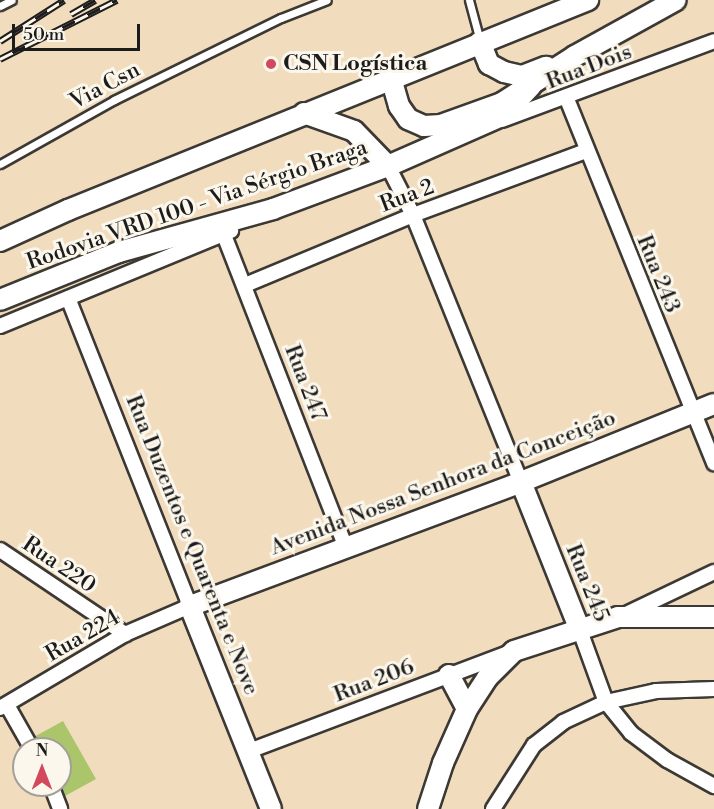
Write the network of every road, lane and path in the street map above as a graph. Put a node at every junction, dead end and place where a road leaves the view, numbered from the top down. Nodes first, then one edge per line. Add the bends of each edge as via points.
1 (12, 0) edge
2 (327, 0) edge
3 (469, 0) edge
4 (588, 0) edge
5 (676, 0) edge
6 (0, 6) edge
7 (714, 41) edge
8 (480, 42) junction
9 (575, 56) junction
10 (391, 78) junction
11 (531, 86) junction
12 (567, 99) junction
13 (304, 113) junction
14 (477, 128) junction
15 (586, 150) junction
16 (0, 164) edge
17 (388, 166) junction
18 (273, 209) junction
19 (413, 215) junction
20 (171, 235) junction
21 (224, 235) junction
22 (0, 241) edge
23 (245, 285) junction
24 (0, 287) edge
25 (68, 298) junction
26 (0, 300) edge
27 (0, 326) edge
28 (714, 404) edge
29 (692, 413) junction
30 (714, 463) edge
31 (520, 482) junction
32 (345, 546) junction
33 (0, 551) edge
34 (714, 572) edge
35 (190, 606) junction
36 (714, 617) edge
37 (618, 618) junction
38 (579, 628) junction
39 (125, 634) junction
40 (514, 651) junction
41 (449, 675) junction
42 (714, 689) edge
43 (606, 702) junction
44 (3, 706) edge
45 (467, 709) junction
46 (24, 737) edge
47 (249, 751) junction
48 (714, 786) edge
49 (271, 809) edge
50 (428, 809) edge
51 (493, 809) edge

1 - 6 lane
2 - 16 lane, Via Csn via 281,18 114,100
3 - 8 lane
4 - 8 main road, Rodovia VRD 100 - Via Sérgio Braga
5 - 9 main road
7 - 12 street, Rua Dois
8 - 9 main road via 489,64 522,76
8 - 10 main road, Rodovia VRD 100 - Via Sérgio Braga
9 - 11 main road
10 - 11 main road via 399,106 408,119 424,126 476,113
10 - 13 main road, Rodovia VRD 100 - Via Sérgio Braga
11 - 14 main road, Rodovia VRD 100 - Via Sérgio Braga via 511,110
12 - 14 street, Rua Dois
12 - 15 street, Rua 243
13 - 17 main road via 354,130
13 - 22 main road, Rodovia VRD 100 - Via Sérgio Braga
14 - 17 main road, Rodovia VRD 100 - Via Sérgio Braga
15 - 19 street, Rua 2
15 - 29 street, Rua 243
17 - 18 main road, Rodovia VRD 100 - Via Sérgio Braga
17 - 19 street
18 - 20 main road, Rodovia VRD 100 - Via Sérgio Braga
18 - 21 street
19 - 23 street, Rua 2
19 - 31 street
20 - 24 main road via 65,264
20 - 26 main road, Rodovia VRD 100 - Via Sérgio Braga via 109,255
21 - 23 street, Rua 247
21 - 25 street
23 - 32 street, Rua 247
25 - 27 street
25 - 35 street, Rua Duzentos e Quarenta e Nove
28 - 29 main road, Avenida Nossa Senhora da Conceição
29 - 30 street, Rua 243
29 - 31 main road, Avenida Nossa Senhora da Conceição
31 - 32 main road, Avenida Nossa Senhora da Conceição
31 - 38 main road, Rua 245
32 - 35 main road, Avenida Nossa Senhora da Conceição
33 - 39 street, Rua 220
34 - 37 street
35 - 39 street, Rua 224
35 - 47 main road, Rua Duzentos e Quarenta e Nove
36 - 37 main road
37 - 38 main road
38 - 40 main road
38 - 43 street, Rua 245
39 - 44 street, Rua 224
40 - 41 street, Rua 206
40 - 45 main road via 487,678
41 - 45 main road
41 - 47 street, Rua 206
42 - 43 street via 656,691
43 - 48 street, Rua 245 via 631,733 667,760
43 - 51 street via 563,722 534,745
44 - 46 street
45 - 50 main road
47 - 49 main road, Rua Duzentos e Quarenta e Nove

